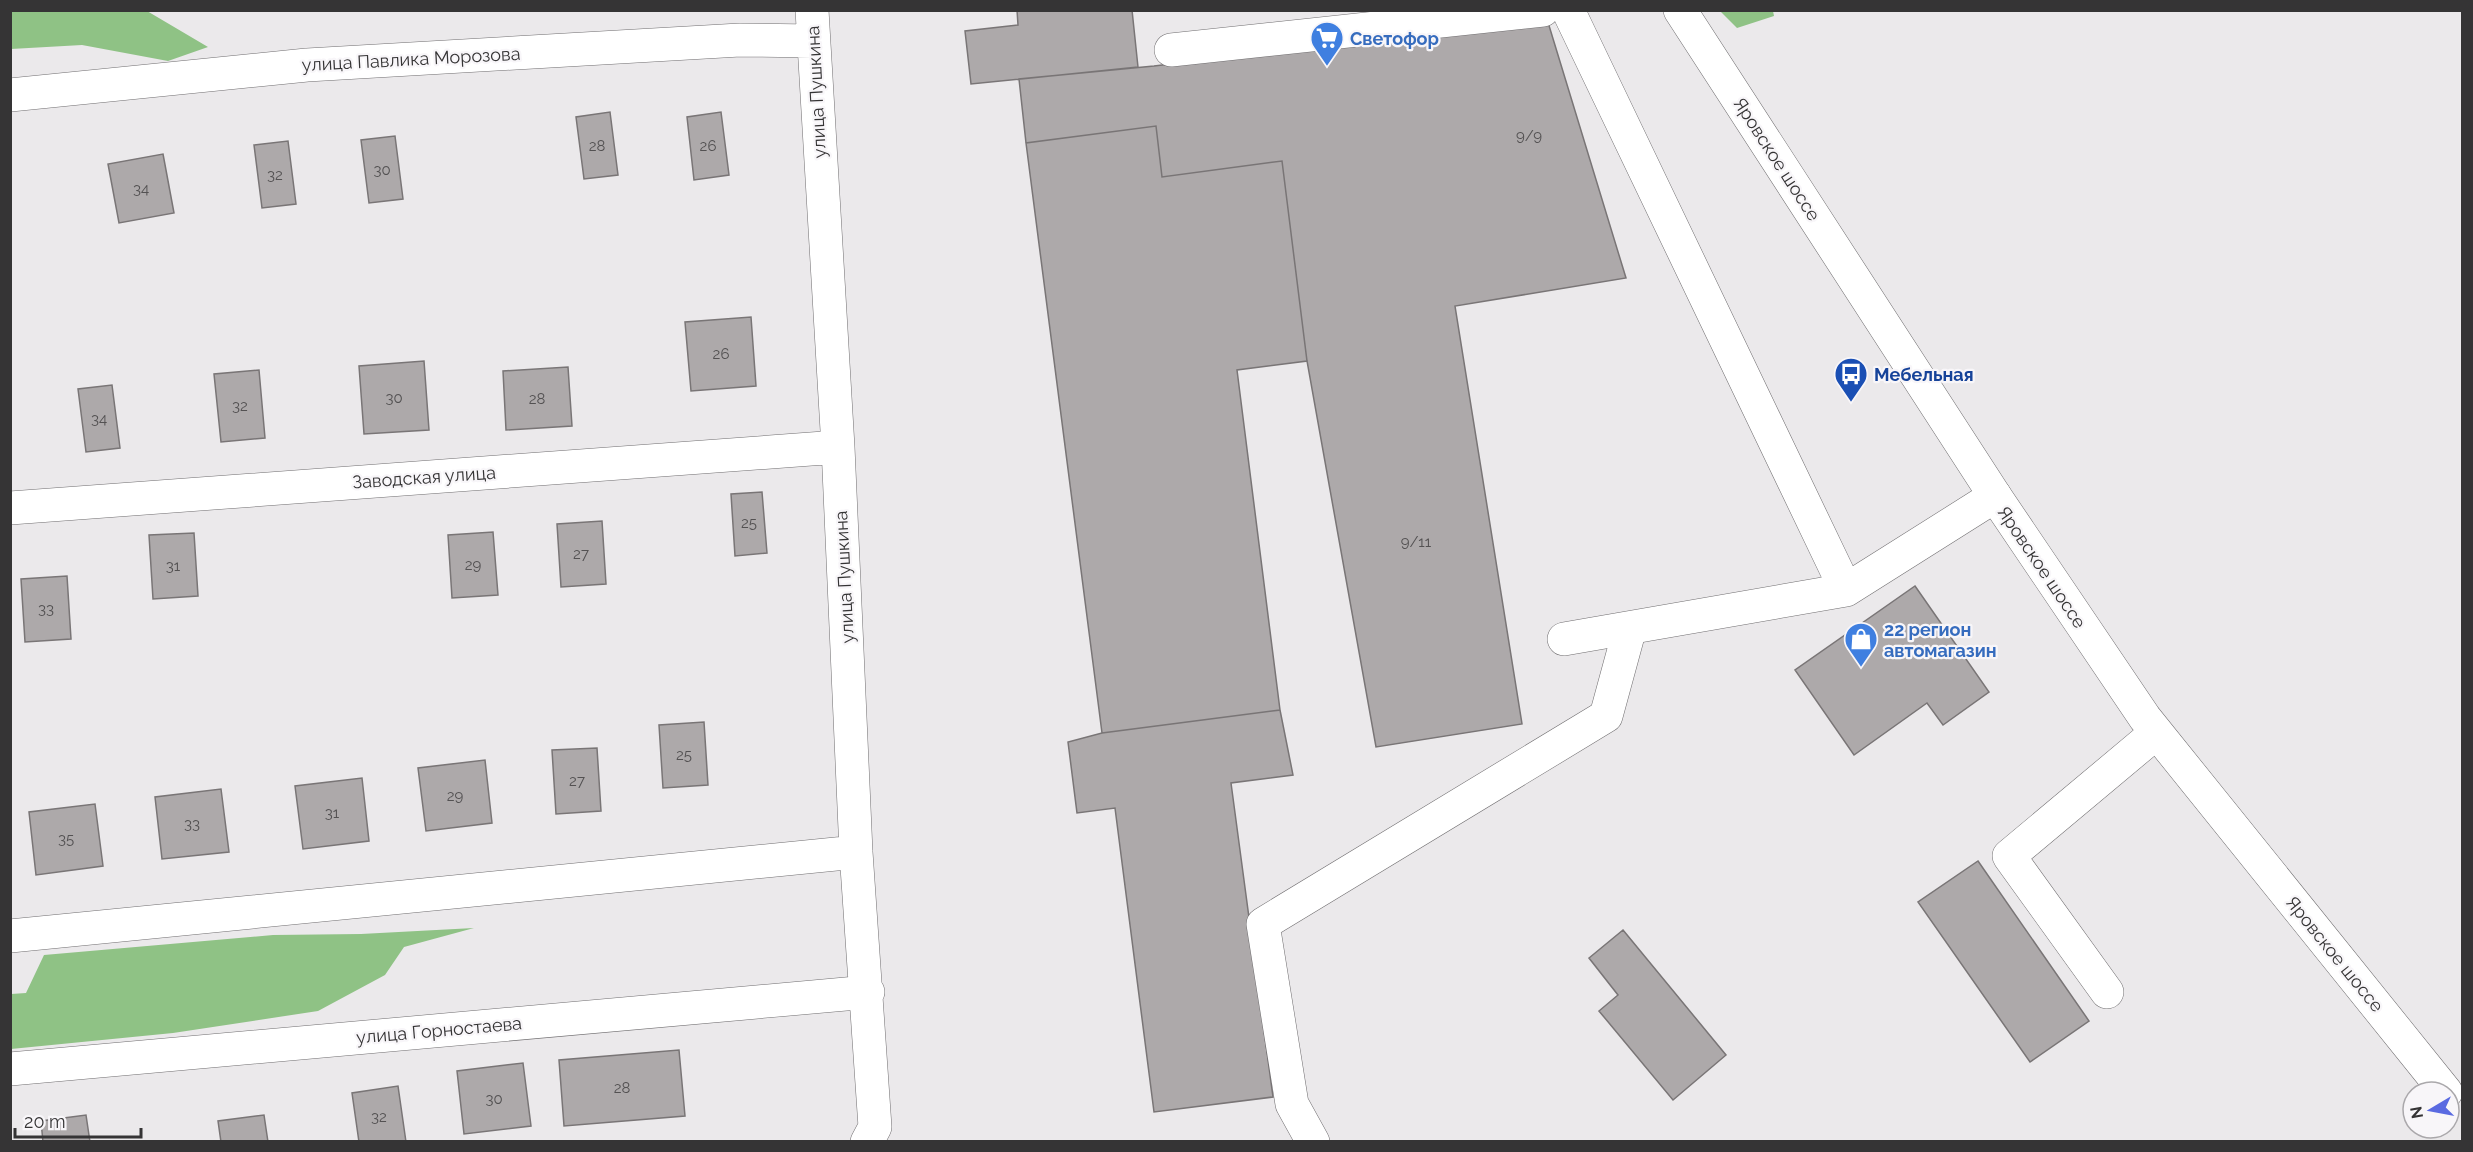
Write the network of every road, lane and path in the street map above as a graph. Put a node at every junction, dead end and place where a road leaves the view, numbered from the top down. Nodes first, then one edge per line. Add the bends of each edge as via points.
1 (1543, 10) edge
2 (1568, 10) edge
3 (1680, 10) edge
4 (812, 26) edge
5 (1171, 50) dead end
6 (10, 95) edge
7 (838, 447) junction
8 (1995, 496) junction
9 (10, 508) edge
10 (1846, 590) junction
11 (1630, 628) junction
12 (1564, 639) dead end
13 (2156, 732) junction
14 (856, 852) junction
15 (10, 936) edge
16 (868, 992) junction
17 (2107, 992) dead end
18 (10, 1069) edge
19 (2437, 1080) edge
20 (874, 1137) edge
21 (1313, 1142) edge

1 - 5 street
2 - 10 street
3 - 8 street, Яровское шоссе
4 - 6 street, улица Павлика Морозова via 740,40 307,65
4 - 7 street, улица Пушкина
7 - 9 street, Заводская улица
7 - 14 street, улица Пушкина
8 - 10 street
8 - 13 street, Яровское шоссе
10 - 11 street
11 - 12 street
11 - 21 street via 1606,716 1263,924 1292,1104
13 - 17 street via 2009,856
13 - 19 street, Яровское шоссе
14 - 15 street
14 - 16 street, улица Пушкина
16 - 18 street, улица Горностаева
16 - 20 street, улица Пушкина

